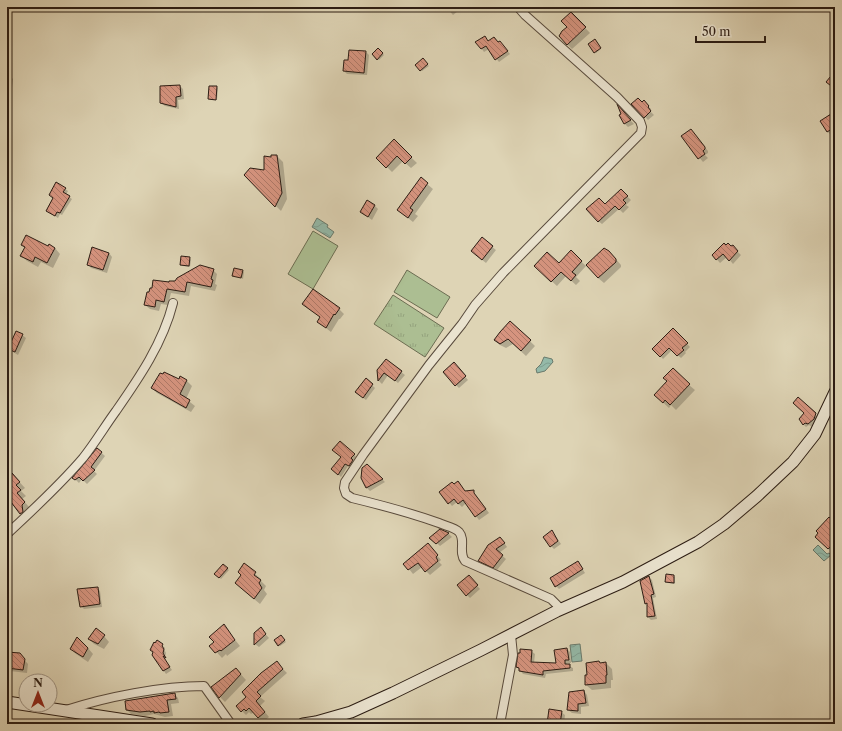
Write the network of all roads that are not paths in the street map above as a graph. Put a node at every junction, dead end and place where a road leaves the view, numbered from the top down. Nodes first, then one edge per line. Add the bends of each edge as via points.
1 (518, 7) edge
2 (172, 303) dead end
3 (835, 392) edge
4 (7, 534) edge
5 (561, 609) junction
6 (511, 635) junction
7 (7, 702) edge
8 (63, 711) junction
9 (135, 723) edge
10 (152, 724) edge
11 (231, 724) edge
12 (303, 724) edge
13 (500, 724) edge

1 - 5 street via 617,97 640,121 641,133 503,273 475,305 363,455 345,482 344,488 346,494 352,498 419,516 455,529 462,540 461,553 465,561 551,598
2 - 4 street via 168,321 150,357 83,458
3 - 5 main road via 815,434 793,462 724,524 698,542 623,582
5 - 6 main road
6 - 12 main road via 351,712
6 - 13 street via 513,655
7 - 8 main road
8 - 9 main road
8 - 11 street via 132,694 172,687 204,686
9 - 10 main road

